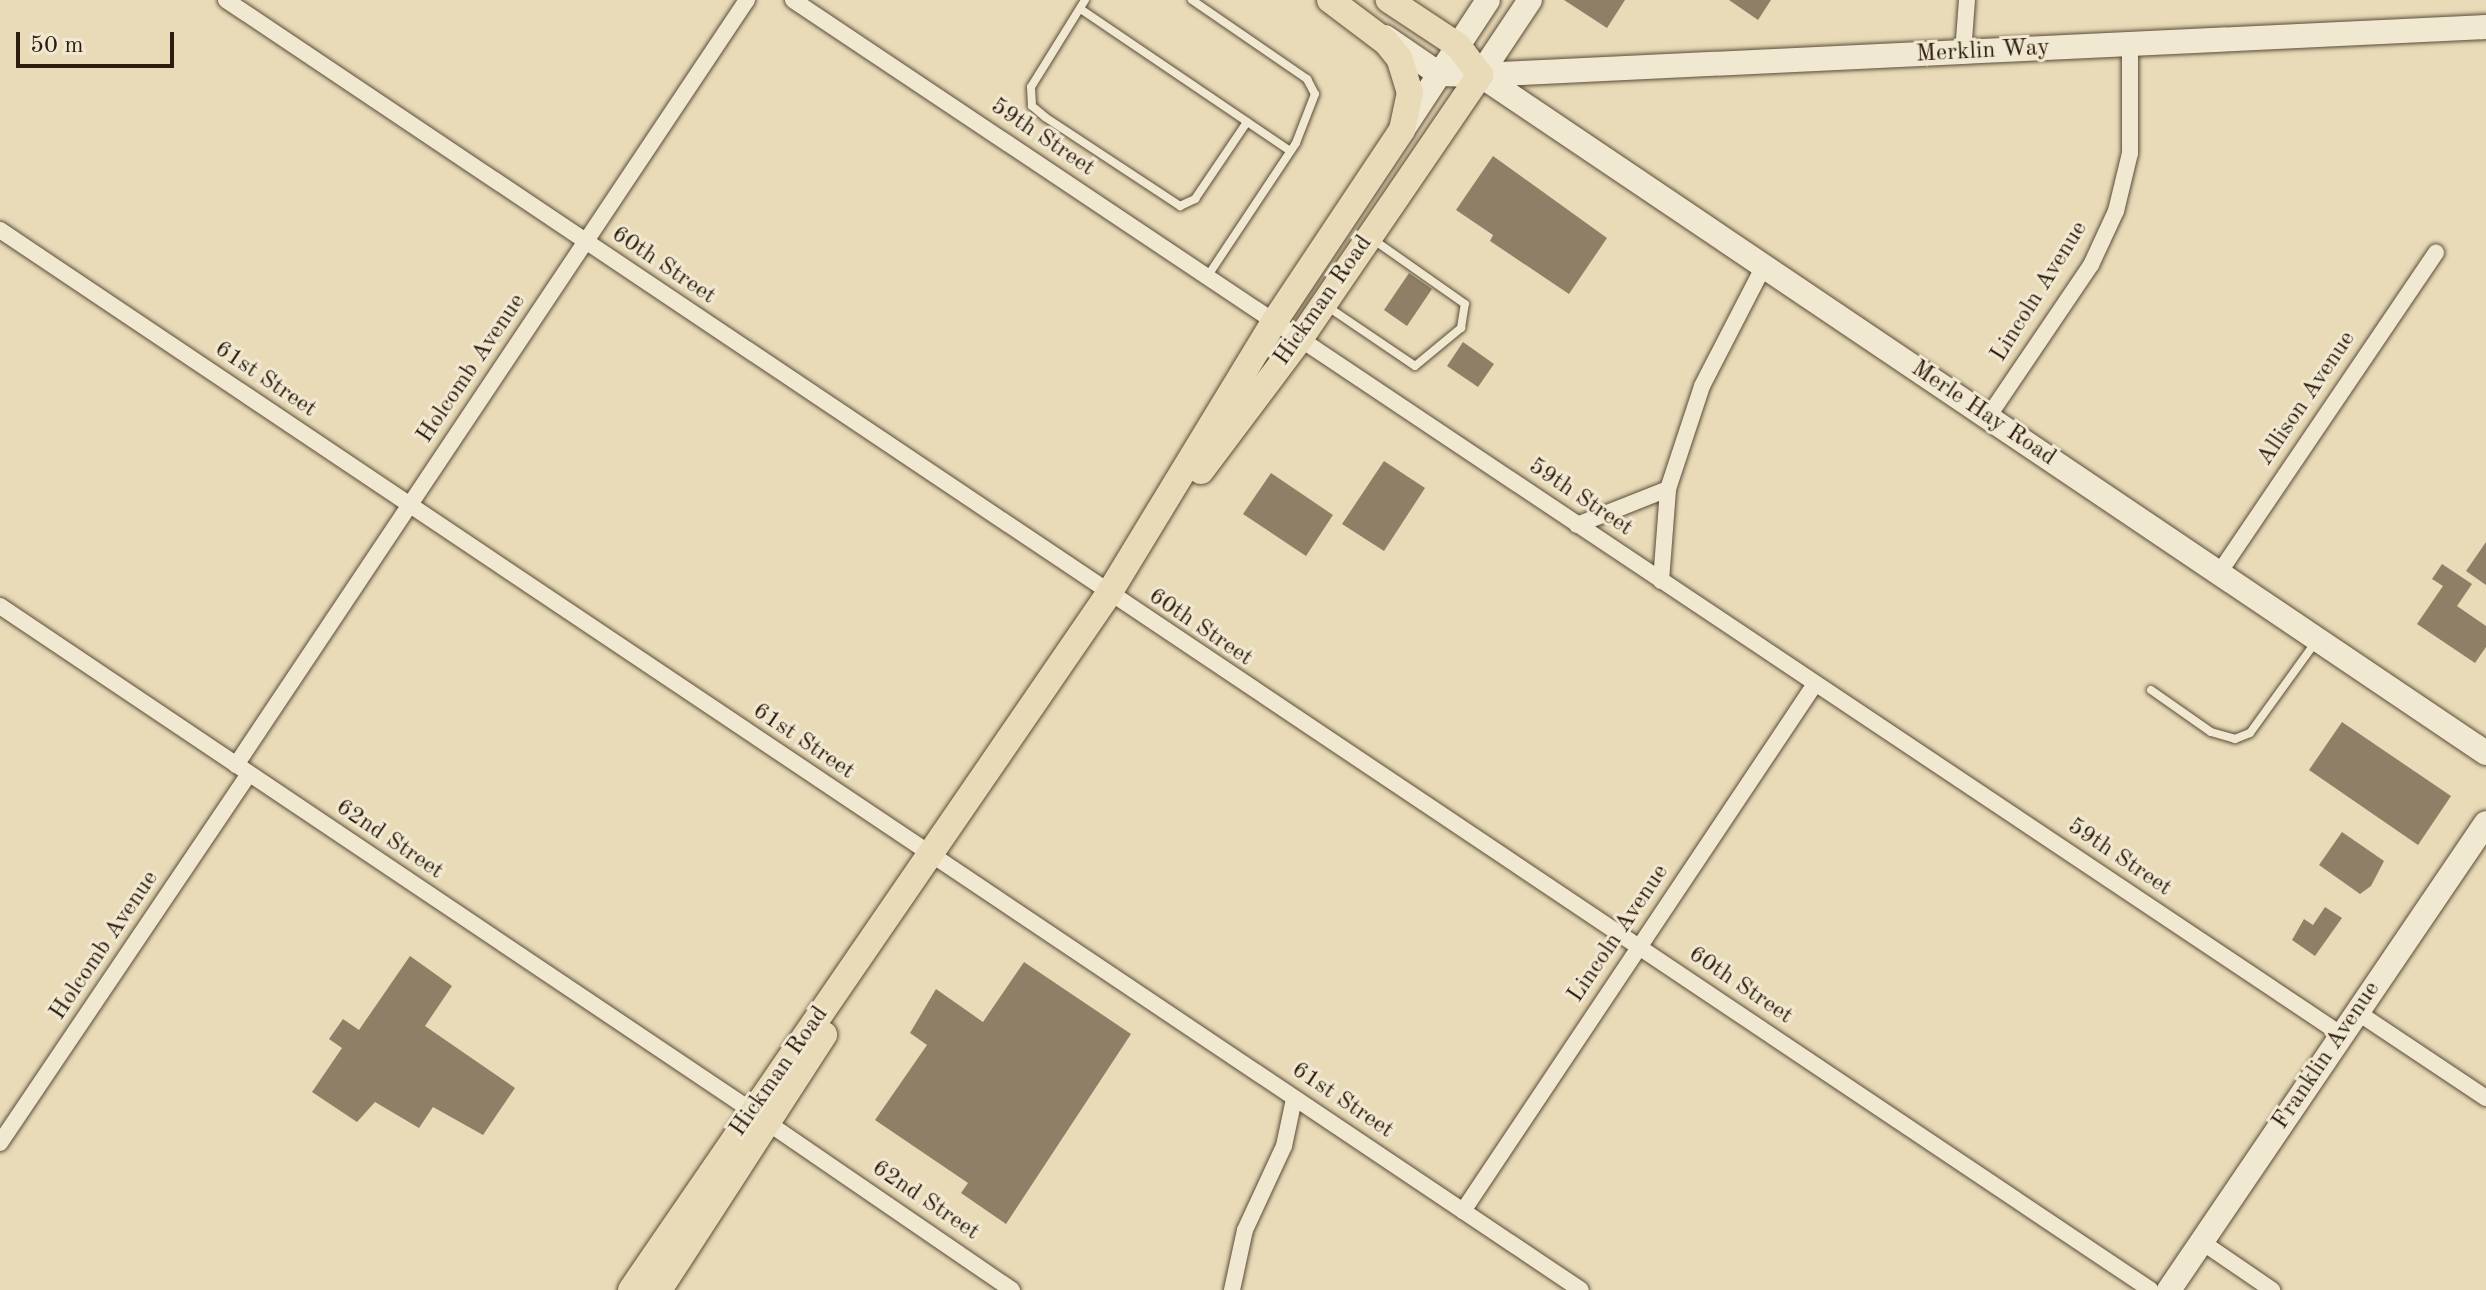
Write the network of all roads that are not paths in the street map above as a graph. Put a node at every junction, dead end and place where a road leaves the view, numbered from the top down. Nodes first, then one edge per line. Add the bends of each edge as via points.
1 (226, 0) edge
2 (747, 0) edge
3 (793, 0) edge
4 (1192, 0) edge
5 (1330, 0) edge
6 (1389, 0) edge
7 (1488, 0) edge
8 (1530, 0) edge
9 (1967, 0) edge
10 (1084, 5) edge
11 (1361, 21) junction
12 (2486, 27) edge
13 (1457, 45) junction
14 (2130, 45) junction
15 (1963, 53) junction
16 (1439, 74) junction
17 (1480, 75) junction
18 (1247, 122) junction
19 (1402, 130) junction
20 (1290, 151) junction
21 (0, 230) edge
22 (1370, 237) junction
23 (585, 243) junction
24 (2436, 252) dead end
25 (1764, 266) junction
26 (1207, 277) junction
27 (1324, 304) junction
28 (1274, 322) junction
29 (1300, 339) junction
30 (1988, 417) junction
31 (1668, 489) junction
32 (409, 506) junction
33 (1577, 525) junction
34 (2219, 573) junction
35 (1661, 581) junction
36 (1108, 595) junction
37 (0, 606) edge
38 (2318, 640) junction
39 (1815, 684) junction
40 (2151, 690) dead end
41 (2486, 753) edge
42 (242, 770) junction
43 (2486, 823) edge
44 (931, 857) junction
45 (1639, 948) junction
46 (2357, 1012) junction
47 (2342, 1035) junction
48 (2486, 1098) edge
49 (1294, 1099) junction
50 (761, 1118) junction
51 (0, 1143) edge
52 (1463, 1211) junction
53 (2202, 1242) junction
54 (631, 1290) edge
55 (659, 1290) edge
56 (1012, 1290) edge
57 (1232, 1290) edge
58 (1581, 1290) edge
59 (2151, 1290) edge
60 (2169, 1290) edge
61 (2272, 1290) edge

1 - 23 street, 60th Street
2 - 23 street, Holcomb Avenue
3 - 26 street, 59th Street
4 - 20 lane via 1307,79 1315,94 1314,108
5 - 11 main road
6 - 13 main road, Merle Hay Road
7 - 13 street, Hickman Road
8 - 17 street, Hickman Road
9 - 15 street
10 - 18 lane
10 - 18 lane via 1031,87 1032,106 1057,126 1180,206 1195,199
11 - 16 street
11 - 19 main road via 1386,42 1407,76 1409,109
12 - 14 street, Merklin Way
13 - 16 street, Hickman Road
13 - 17 main road, Merle Hay Road
14 - 15 street, Merklin Way
14 - 30 street, Lincoln Avenue via 2130,153 2116,211 2091,265
15 - 17 street, Merklin Way
16 - 17 street
16 - 19 street, Hickman Road
17 - 22 main road, Hickman Road
17 - 25 street, Merle Hay Road
18 - 20 lane
19 - 28 main road, Hickman Road
20 - 26 lane
21 - 32 street, 61st Street
22 - 27 main road, Hickman Road
22 - 27 lane via 1465,304 1461,328 1415,366
23 - 32 street, Holcomb Avenue
23 - 36 street, 60th Street
24 - 34 street, Allison Avenue
25 - 30 street, Merle Hay Road
25 - 31 street via 1702,386
26 - 28 street, 59th Street
27 - 29 main road, Hickman Road
28 - 29 street, 59th Street
28 - 36 main road, Hickman Road
29 - 33 street, 59th Street
29 - 36 main road, Hickman Road
30 - 34 street, Merle Hay Road
31 - 33 street
31 - 35 street
32 - 42 street, Holcomb Avenue
32 - 44 street, 61st Street
33 - 35 street, 59th Street
34 - 38 street, Merle Hay Road
35 - 39 street, 59th Street
36 - 44 main road, Hickman Road
36 - 45 street, 60th Street
37 - 42 street, 62nd Street
38 - 40 lane via 2250,733 2235,739 2211,732
38 - 41 street, Merle Hay Road
39 - 45 street, Lincoln Avenue
39 - 47 street, 59th Street
42 - 50 street, 62nd Street
42 - 51 street, Holcomb Avenue
43 - 46 street, Franklin Avenue
44 - 49 street, 61st Street
44 - 50 main road, Hickman Road
45 - 52 street, Lincoln Avenue
45 - 59 street, 60th Street
46 - 47 street, Franklin Avenue
46 - 48 street
47 - 53 street, Franklin Avenue
49 - 52 street, 61st Street
49 - 57 street via 1284,1146 1245,1230
50 - 54 main road, Hickman Road
50 - 55 main road, Hickman Road
50 - 56 street, 62nd Street
52 - 58 street, 61st Street
53 - 60 street, Franklin Avenue
53 - 61 street

